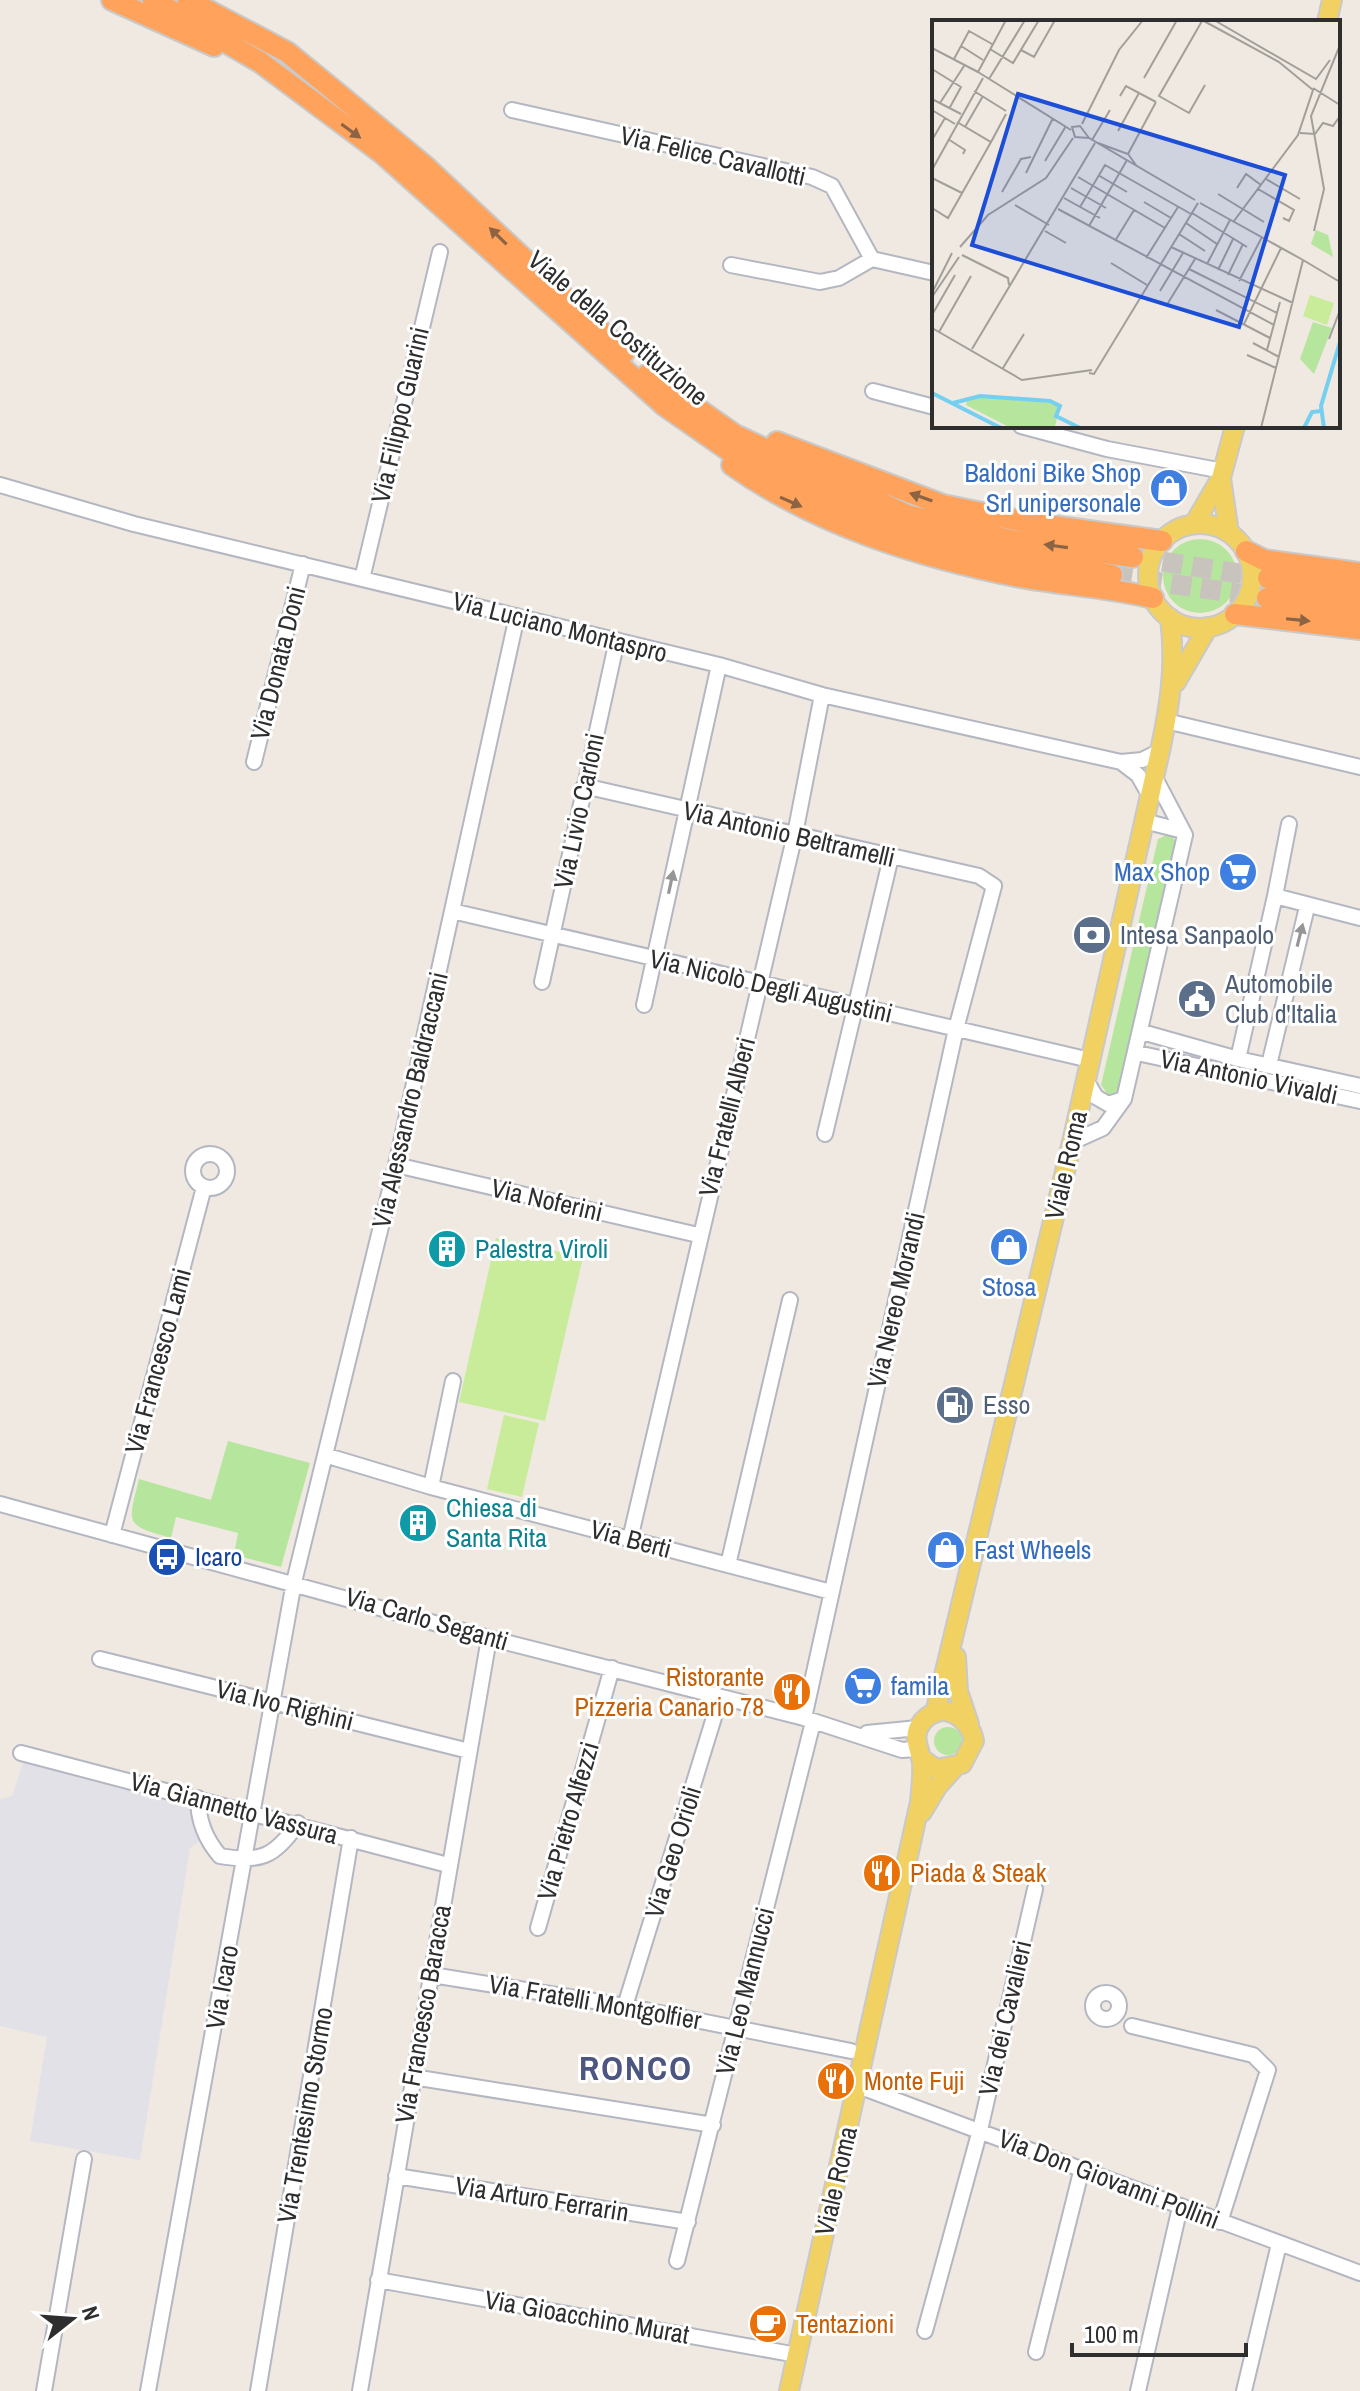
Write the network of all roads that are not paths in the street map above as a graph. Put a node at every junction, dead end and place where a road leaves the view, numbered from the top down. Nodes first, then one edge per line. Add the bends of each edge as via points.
1 (112, 0) edge
2 (153, 0) edge
3 (188, 0) edge
4 (217, 0) edge
5 (1332, 0) edge
6 (1327, 20) edge
7 (287, 52) junction
8 (289, 84) junction
9 (512, 110) dead end
10 (440, 252) dead end
11 (872, 259) junction
12 (731, 265) dead end
13 (932, 273) edge
14 (873, 391) dead end
15 (663, 396) junction
16 (932, 406) edge
17 (1028, 428) edge
18 (1234, 428) edge
19 (1222, 475) junction
20 (0, 485) edge
21 (1194, 524) junction
22 (1229, 533) junction
23 (1162, 541) junction
24 (1246, 551) junction
25 (1133, 557) tunnel mouth
26 (303, 564) junction
27 (1360, 573) edge
28 (1112, 575) tunnel mouth
29 (362, 579) junction
30 (1360, 592) edge
31 (1153, 598) junction
32 (1360, 612) edge
33 (1235, 614) junction
34 (517, 616) junction
35 (1170, 618) junction
36 (1208, 627) junction
37 (1360, 629) edge
38 (617, 640) junction
39 (719, 665) junction
40 (1173, 689) junction
41 (822, 695) junction
42 (1166, 721) junction
43 (1160, 751) junction
44 (254, 762) dead end
45 (1121, 762) junction
46 (1360, 767) edge
47 (1154, 776) junction
48 (584, 786) junction
49 (1150, 796) junction
50 (686, 811) junction
51 (1144, 821) junction
52 (1289, 824) dead end
53 (1183, 831) junction
54 (795, 834) junction
55 (891, 857) junction
56 (993, 883) joint
57 (1275, 896) junction
58 (1307, 907) junction
59 (452, 911) junction
60 (1360, 918) edge
61 (552, 935) junction
62 (654, 958) junction
63 (542, 982) dead end
64 (761, 982) junction
65 (644, 1005) dead end
66 (856, 1005) junction
67 (956, 1029) junction
68 (1142, 1032) junction
69 (1137, 1053) junction
70 (1238, 1059) junction
71 (1090, 1060) junction
72 (1269, 1065) junction
73 (1086, 1080) junction
74 (1360, 1086) edge
75 (1124, 1099) junction
76 (1360, 1101) edge
77 (825, 1134) dead end
78 (1072, 1142) junction
79 (396, 1165) junction
80 (204, 1187) dead end
81 (698, 1235) junction
82 (790, 1300) dead end
83 (453, 1381) dead end
84 (328, 1456) junction
85 (431, 1487) junction
86 (0, 1504) edge
87 (112, 1535) junction
88 (630, 1539) junction
89 (728, 1565) junction
90 (294, 1582) junction
91 (831, 1592) junction
92 (489, 1638) junction
93 (955, 1641) junction
94 (100, 1659) dead end
95 (612, 1668) junction
96 (720, 1698) junction
97 (273, 1701) junction
98 (935, 1713) junction
99 (809, 1720) junction
100 (969, 1724) junction
101 (918, 1728) junction
102 (855, 1732) junction
103 (469, 1751) junction
104 (21, 1753) dead end
105 (919, 1754) junction
106 (954, 1768) junction
107 (198, 1798) junction
108 (254, 1811) junction
109 (298, 1823) junction
110 (914, 1829) junction
111 (351, 1838) junction
112 (246, 1860) junction
113 (448, 1865) junction
114 (1035, 1889) dead end
115 (538, 1928) dead end
116 (432, 1975) junction
117 (625, 2006) junction
118 (1112, 2015) dead end
119 (734, 2027) junction
120 (851, 2051) dead end
121 (413, 2077) junction
122 (858, 2086) junction
123 (713, 2125) junction
124 (980, 2130) junction
125 (84, 2159) dead end
126 (1081, 2172) junction
127 (396, 2176) junction
128 (1180, 2207) junction
129 (688, 2222) junction
130 (1220, 2222) junction
131 (1279, 2244) junction
132 (677, 2261) dead end
133 (1360, 2273) edge
134 (378, 2280) junction
135 (925, 2331) dead end
136 (1036, 2352) dead end
137 (797, 2355) junction
138 (44, 2391) edge
139 (148, 2391) edge
140 (258, 2391) edge
141 (360, 2391) edge
142 (789, 2391) edge
143 (1138, 2391) edge
144 (1244, 2391) edge

1 - 8 highway
2 - 8 highway, Viale della Costituzione via 224,38
3 - 7 highway, Viale della Costituzione
4 - 7 highway
5 - 6 main road
15 -> 7 highway, Viale della Costituzione via 426,167
8 -> 15 highway, Viale della Costituzione via 383,154
9 - 11 street, Via Felice Cavallotti via 812,177 832,186
10 - 29 street, Via Filippo Guarini
11 - 12 street via 839,278 820,282
11 - 13 street
14 - 16 street
23 -> 15 highway via 943,505 747,430 689,394
25 -> 15 highway, Viale della Costituzione via 1010,540 907,515
15 - 28 highway, Viale della Costituzione via 744,461 888,523 987,552
15 -> 31 highway via 678,431 772,493 831,520 931,557
17 - 19 street
18 - 19 main road
19 - 21 main road
19 - 22 main road
20 - 26 street, Via Luciano Montaspro
21 - 22 main road
21 - 23 main road
22 - 24 main road
23 - 31 main road via 1149,568
24 - 27 highway via 1264,560
24 - 33 main road via 1251,584
26 - 29 street, Via Luciano Montaspro
26 - 44 street, Via Donata Doni
29 - 34 street, Via Luciano Montaspro
30 - 32 highway via 1268,588
31 - 35 main road
33 - 36 main road
33 -> 37 highway
34 - 38 street, Via Luciano Montaspro
34 - 59 street, Via Alessandro Baldraccani
35 - 36 main road
35 - 40 main road, Viale Roma
36 - 40 main road, Viale Roma
38 - 39 street, Via Luciano Montaspro
38 - 48 street, Via Livio Carloni
39 - 41 street, Via Luciano Montaspro
39 - 50 street
40 - 42 main road, Viale Roma
41 - 45 street, Via Luciano Montaspro
41 - 54 street, Via Fratelli Alberi
42 - 43 main road, Viale Roma
42 - 46 street
43 - 45 street, Via Luciano Montaspro
43 - 47 main road, Viale Roma
45 - 49 street via 1138,775
47 - 49 main road, Viale Roma
47 - 53 street
48 - 50 street, Via Antonio Beltramelli
48 - 61 street, Via Livio Carloni
49 - 51 main road, Viale Roma
50 - 54 street, Via Antonio Beltramelli
62 -> 50 street
51 - 53 street
51 - 71 main road, Viale Roma
52 - 57 street
53 - 68 street, Via Antonio Vivaldi
54 - 55 street, Via Antonio Beltramelli
54 - 64 street, Via Fratelli Alberi
55 - 56 street, Via Antonio Beltramelli
55 - 66 street
56 - 67 street, Via Nereo Morandi
57 - 58 street
57 - 70 street
58 - 60 street
72 -> 58 street
59 - 61 street, Via Nicolò Degli Augustini
59 - 79 street, Via Alessandro Baldraccani
61 - 62 street, Via Nicolò Degli Augustini
61 - 63 street, Via Livio Carloni
62 - 64 street, Via Nicolò Degli Augustini
62 - 65 street
64 - 66 street, Via Nicolò Degli Augustini
64 - 81 street, Via Fratelli Alberi
66 - 67 street, Via Nicolò Degli Augustini
66 - 77 street
67 - 71 street, Via Nicolò Degli Augustini
67 - 91 street, Via Nereo Morandi
68 - 69 street, Via Antonio Vivaldi
68 - 70 street, Via Antonio Vivaldi
69 - 75 street, Via Antonio Vivaldi
69 - 76 street, Via Antonio Vivaldi
70 - 72 street, Via Antonio Vivaldi
71 - 73 main road, Viale Roma
72 - 74 street, Via Antonio Vivaldi
73 - 75 street via 1096,1097 1108,1104
73 - 78 main road, Viale Roma
75 - 78 street, Via Antonio Vivaldi via 1103,1128
78 - 93 main road, Viale Roma
79 - 81 street, Via Noferini
79 - 84 street, Via Alessandro Baldraccani
80 - 87 street, Via Francesco Lami
81 - 88 street, Via Fratelli Alberi
82 - 89 street
83 - 85 street
84 - 85 street, Via Berti
84 - 90 street, Via Alessandro Baldraccani
85 - 88 street, Via Berti
86 - 87 street, Via Carlo Seganti
87 - 90 street, Via Carlo Seganti
88 - 89 street, Via Berti
89 - 91 street, Via Berti
90 - 92 street, Via Carlo Seganti
90 - 97 street, Via Icaro
91 - 99 street, Via Nereo Morandi
92 - 95 street, Via Carlo Seganti
92 - 103 street, Via Francesco Baracca
93 - 98 main road, Viale Roma
93 - 100 main road, Viale Roma via 958,1691
94 - 97 street, Via Ivo Righini
95 - 96 street, Via Carlo Seganti
95 - 115 street, Via Pietro Alfezzi
96 - 99 street, Via Carlo Seganti
96 - 117 street, Via Geo Orioli
97 - 103 street, Via Ivo Righini
97 - 108 street, Via Icaro
98 - 100 main road via 953,1713
98 - 101 main road
99 - 102 street, Via Carlo Seganti
99 - 119 street, Via Leo Mannucci
100 - 106 main road via 972,1750
101 - 102 street, Via Carlo Seganti
101 - 105 main road
102 - 105 street, Via Carlo Seganti
103 - 113 street, Via Francesco Baracca
104 - 107 street, Via Giannetto Vassura
105 - 106 main road via 936,1769
105 - 110 main road, Viale Roma via 922,1784
106 - 110 main road, Viale Roma
107 - 108 street, Via Giannetto Vassura
107 - 112 street via 207,1842 220,1856
108 - 109 street, Via Giannetto Vassura
108 - 112 street, Via Icaro
109 - 111 street, Via Giannetto Vassura
109 - 112 street via 284,1843 264,1857
110 - 122 main road, Viale Roma
111 - 113 street, Via Giannetto Vassura
111 - 140 street, Via Trentesimo Stormo
112 - 139 street, Via Icaro
113 - 116 street, Via Francesco Baracca
114 - 124 street, Via dei Cavalieri
116 - 117 street, Via Fratelli Montgolfier
116 - 121 street, Via Francesco Baracca
117 - 119 street, Via Fratelli Montgolfier
118 - 130 street via 1132,2026 1253,2055 1266,2065 1267,2077
119 - 120 street, Via Fratelli Montgolfier
119 - 123 street, Via Leo Mannucci
121 - 123 street
121 - 127 street, Via Francesco Baracca
122 - 124 street, Via Don Giovanni Pollini
122 - 137 main road, Viale Roma
123 - 129 street, Via Leo Mannucci
124 - 126 street, Via Don Giovanni Pollini
124 - 135 street, Via dei Cavalieri
125 - 138 street
126 - 128 street, Via Don Giovanni Pollini
126 - 136 street
127 - 129 street, Via Arturo Ferrarin
127 - 134 street, Via Francesco Baracca
128 - 130 street, Via Don Giovanni Pollini
128 - 143 street
129 - 132 street, Via Leo Mannucci
130 - 131 street, Via Don Giovanni Pollini
131 - 133 street, Via Don Giovanni Pollini
131 - 144 street
134 - 137 street, Via Gioacchino Murat
134 - 141 street, Via Francesco Baracca
137 - 142 main road, Viale Roma

